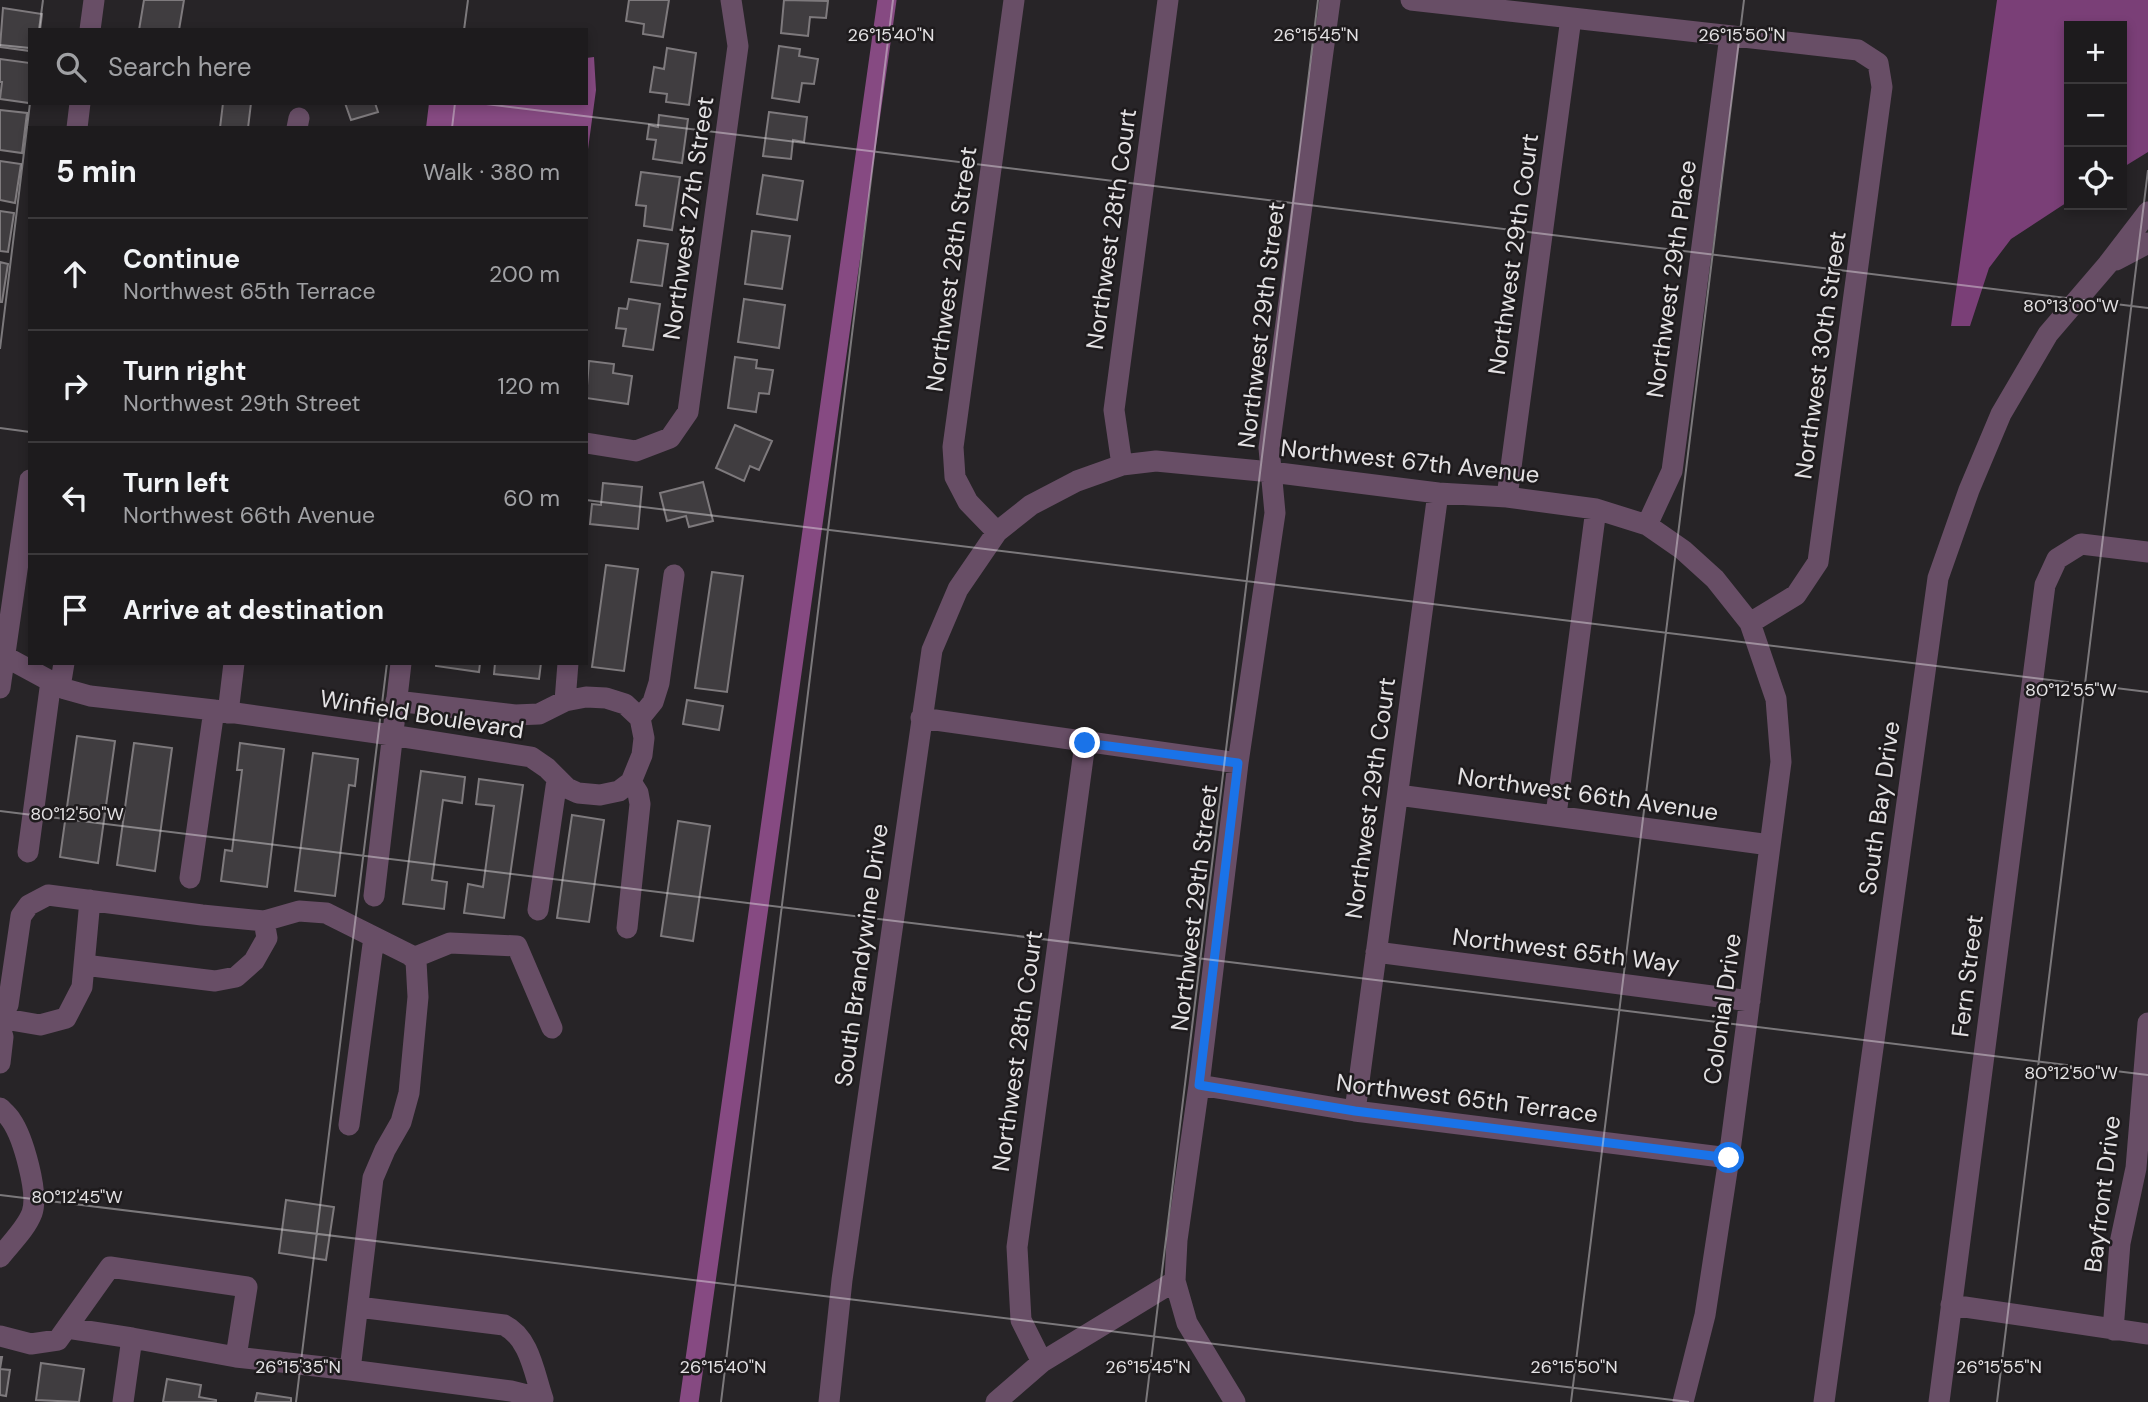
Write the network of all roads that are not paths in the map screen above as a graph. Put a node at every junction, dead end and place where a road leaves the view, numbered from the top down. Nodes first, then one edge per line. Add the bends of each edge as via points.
1 (93, 0) edge
2 (731, 0) edge
3 (1014, 0) edge
4 (1168, 0) edge
5 (1330, 0) edge
6 (1411, 0) edge
7 (1571, 18) junction
8 (90, 28) edge
9 (1730, 36) junction
10 (80, 105) edge
11 (77, 126) edge
12 (2148, 212) edge
13 (2148, 243) edge
14 (2108, 264) junction
15 (588, 443) edge
16 (1122, 465) junction
17 (1271, 472) junction
18 (28, 492) edge
19 (1438, 493) junction
20 (1507, 497) junction
21 (1596, 509) junction
22 (1647, 525) junction
23 (997, 532) junction
24 (2148, 552) edge
25 (674, 575) dead end
26 (1750, 623) junction
27 (2, 655) edge
28 (63, 665) edge
29 (233, 665) edge
30 (401, 665) edge
31 (568, 665) edge
32 (55, 684) junction
33 (0, 688) edge
34 (396, 701) junction
35 (565, 701) junction
36 (221, 711) junction
37 (640, 718) junction
38 (921, 718) junction
39 (391, 734) junction
40 (1085, 743) junction
41 (1238, 763) junction
42 (557, 780) junction
43 (631, 782) junction
44 (1398, 795) junction
45 (1556, 816) junction
46 (1770, 845) junction
47 (28, 852) dead end
48 (190, 878) dead end
49 (374, 896) dead end
50 (90, 901) junction
51 (538, 910) dead end
52 (264, 921) junction
53 (627, 928) dead end
54 (374, 937) junction
55 (1376, 952) junction
56 (413, 958) junction
57 (84, 965) junction
58 (1750, 1001) junction
59 (0, 1016) edge
60 (2148, 1023) edge
61 (0, 1027) edge
62 (552, 1028) dead end
63 (0, 1063) edge
64 (1199, 1085) junction
65 (0, 1108) edge
66 (1355, 1111) junction
67 (349, 1125) dead end
68 (1729, 1158) junction
69 (0, 1257) edge
70 (1175, 1281) junction
71 (1951, 1305) junction
72 (358, 1307) junction
73 (67, 1328) junction
74 (2113, 1330) junction
75 (2148, 1334) edge
76 (0, 1336) edge
77 (132, 1338) junction
78 (236, 1357) junction
79 (1042, 1362) junction
80 (350, 1370) junction
81 (123, 1402) edge
82 (829, 1402) edge
83 (996, 1402) edge
84 (1235, 1402) edge
85 (1683, 1402) edge
86 (1824, 1402) edge
87 (1939, 1402) edge

1 - 8 street
2 - 15 street, Northwest 27th Street via 738,46 688,412 670,438 636,451
3 - 23 street, Northwest 28th Street via 953,447 955,477 968,502
4 - 16 street, Northwest 28th Court via 1114,410
5 - 17 street, Northwest 29th Street via 1269,448
6 - 7 street
7 - 9 street
7 - 20 street, Northwest 29th Court
9 - 22 street, Northwest 29th Place via 1672,471
9 - 26 street, Northwest 30th Street via 1858,50 1878,63 1882,87 1818,562 1797,595
10 - 11 street
12 - 14 street, South Bay Drive
13 - 14 street, South Bay Drive
14 - 86 street, South Bay Drive via 2048,334 2001,414 1938,578
16 - 17 street, Northwest 67th Avenue via 1156,461
16 - 23 street, Northwest 67th Avenue via 1031,505
17 - 19 street, Northwest 67th Avenue
17 - 41 street, Northwest 29th Street via 1275,513
18 - 27 street
19 - 20 street, Northwest 67th Avenue
19 - 44 street, Northwest 29th Court
20 - 21 street, Northwest 67th Avenue
21 - 22 street, Northwest 67th Avenue
21 - 45 street
22 - 26 street, Northwest 67th Avenue via 1714,579
23 - 38 street, South Brandywine Drive via 958,589 932,650
24 - 71 street, Fern Street via 2081,544 2057,559 2045,585
25 - 37 street via 659,683 653,702
26 - 46 street, Colonial Drive via 1776,699 1781,762
27 - 32 street, Winfield Boulevard
27 - 33 street
28 - 32 street
29 - 36 street
30 - 34 street
31 - 35 street
32 - 36 street, Winfield Boulevard via 90,696
32 - 47 street
34 - 35 street, Winfield Boulevard via 515,715 539,713
34 - 39 street
35 - 37 street, Winfield Boulevard via 606,698 625,704
36 - 39 street, Winfield Boulevard
36 - 48 street
37 - 43 street via 642,755
38 - 40 street
38 - 82 street, South Brandywine Drive
39 - 42 street, Winfield Boulevard via 531,757
39 - 49 street
40 - 41 street
40 - 79 street, Northwest 28th Court via 1017,1247 1021,1320
41 - 64 street, Northwest 29th Street
42 - 43 street, Winfield Boulevard via 578,793 600,795 619,791
42 - 51 street
43 - 53 street via 640,804
44 - 45 street, Northwest 66th Avenue
44 - 55 street, Northwest 29th Court
45 - 46 street, Northwest 66th Avenue
46 - 58 street, Colonial Drive
50 - 52 street
50 - 57 street
50 - 59 street via 48,895 29,905 21,916 8,1006
52 - 54 street via 313,911
52 - 57 street via 267,938 254,961 236,977 215,981
54 - 56 street
54 - 67 street
55 - 58 street, Northwest 65th Way
55 - 66 street, Northwest 29th Court
56 - 62 street via 450,943 517,946
56 - 72 street via 418,997 409,1093 401,1122 373,1178
57 - 59 street via 82,987 66,1018 40,1025
58 - 68 street, Colonial Drive
60 - 74 street, Bayfront Drive via 2136,1168 2120,1243
61 - 63 street
64 - 66 street, Northwest 65th Terrace
64 - 70 street, Northwest 29th Street
65 - 69 street via 20,1139 35,1201 28,1222
66 - 68 street, Northwest 65th Terrace
68 - 85 street, Colonial Drive via 1705,1315
70 - 79 street
70 - 84 street, Northwest 29th Street via 1187,1322
71 - 74 street
71 - 87 street, Fern Street
72 - 80 street
72 - 80 street via 504,1325 523,1341 543,1399
73 - 76 street via 58,1340 31,1344
73 - 77 street
73 - 78 street via 110,1267 247,1287
74 - 75 street
77 - 78 street
77 - 81 street
78 - 80 street
79 - 83 street

